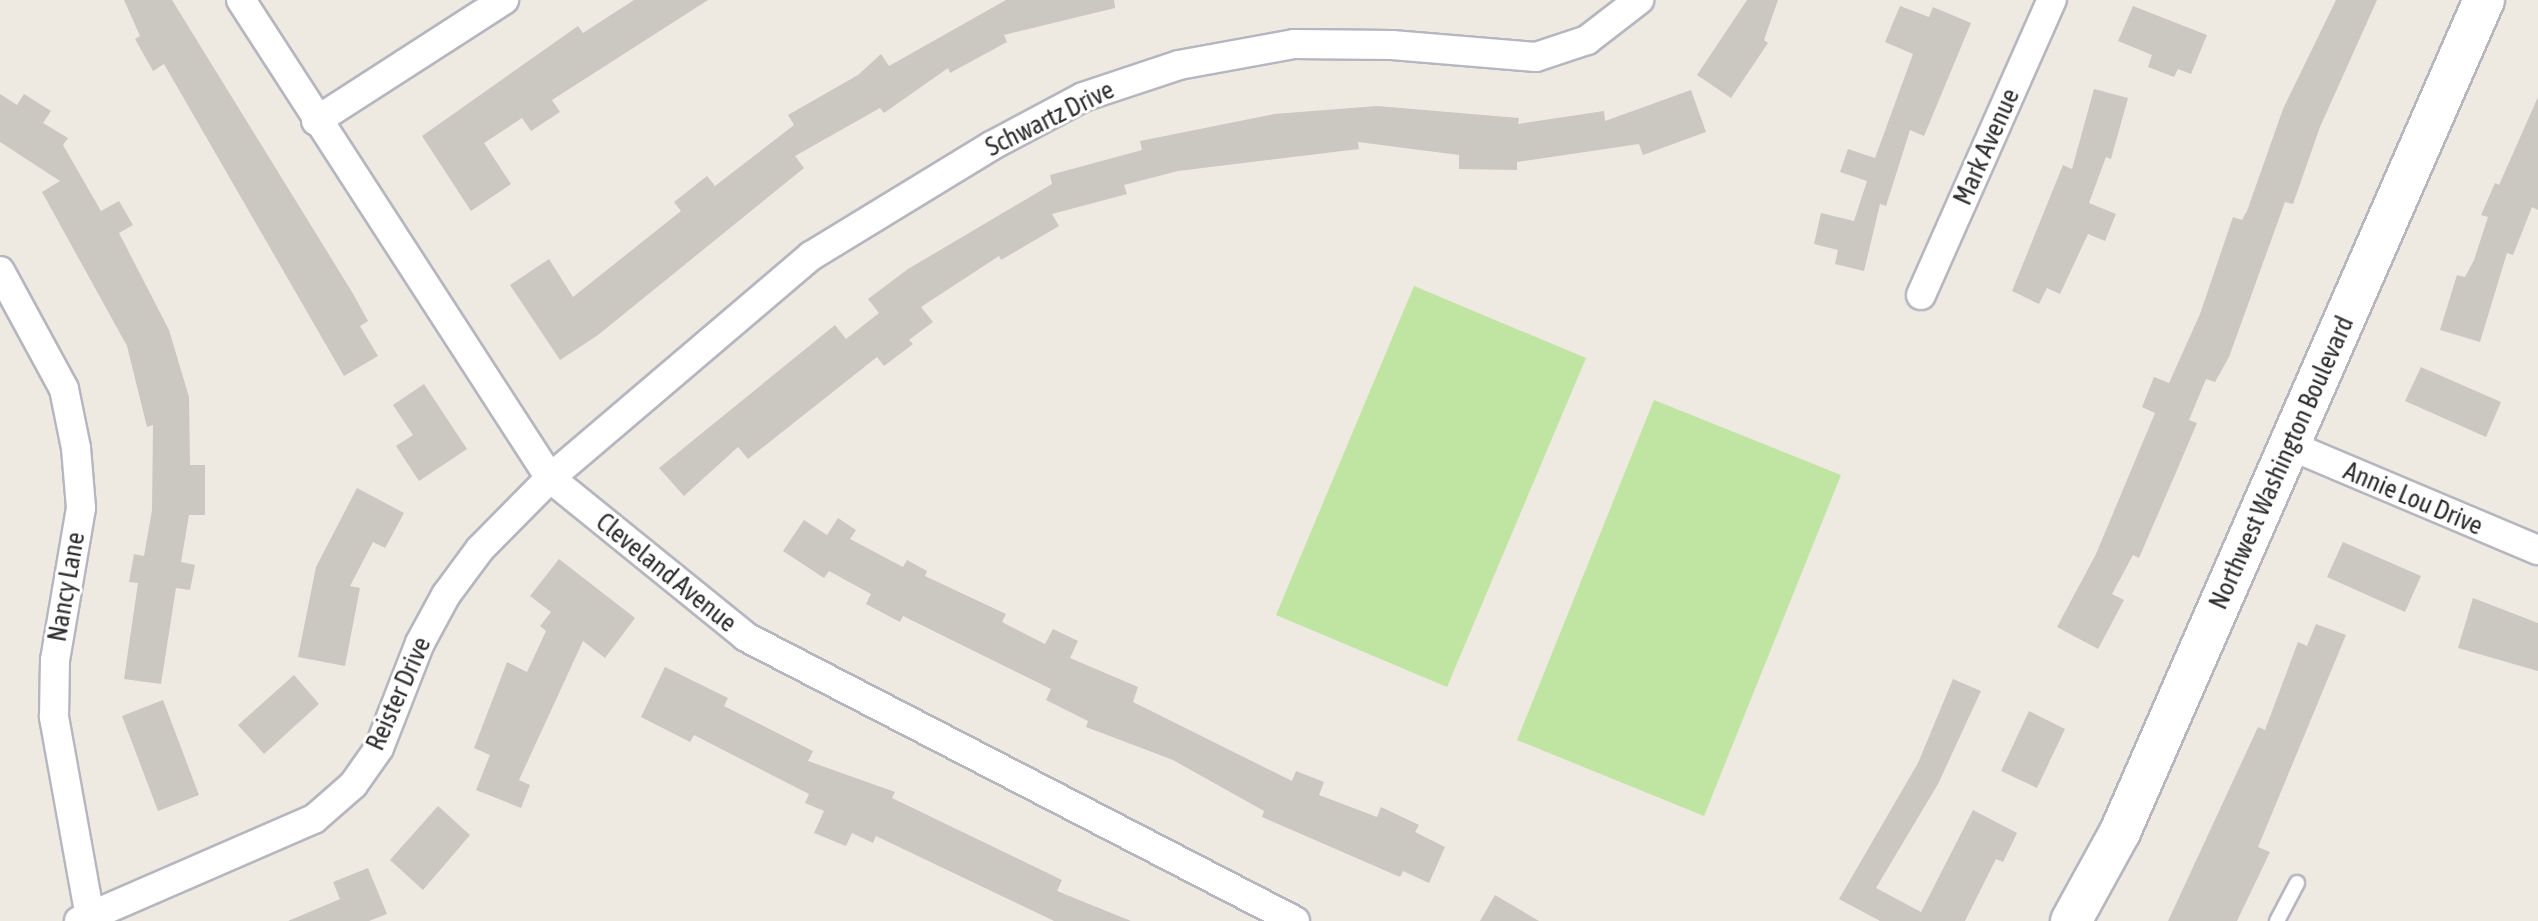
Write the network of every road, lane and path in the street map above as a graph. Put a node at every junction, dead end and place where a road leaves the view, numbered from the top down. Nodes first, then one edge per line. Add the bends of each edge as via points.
1 (241, 0) edge
2 (504, 0) edge
3 (1639, 0) edge
4 (2052, 0) edge
5 (2484, 0) edge
6 (316, 121) junction
7 (0, 271) edge
8 (1921, 295) dead end
9 (2289, 445) junction
10 (550, 478) junction
11 (2538, 550) edge
12 (2297, 883) dead end
13 (84, 919) edge
14 (1295, 921) edge
15 (2071, 921) edge
16 (2277, 921) edge

1 - 6 street, Cleveland Avenue
2 - 6 street
3 - 10 street, Schwartz Drive via 1587,40 1536,57 1392,45 1294,44 1179,65 1083,97 991,146 811,256
4 - 8 street, Mark Avenue
5 - 9 main road, Northwest Washington Boulevard
6 - 10 street, Cleveland Avenue
7 - 13 street, Nancy Lane via 64,389 76,448 81,508 55,660 54,717
9 - 11 street, Annie Lou Drive
9 - 15 main road, Northwest Washington Boulevard via 2120,832
10 - 13 street, Reister Drive via 480,549 446,595 420,643 379,748 353,785 314,819
10 - 14 street, Cleveland Avenue via 746,637
12 - 16 lane

